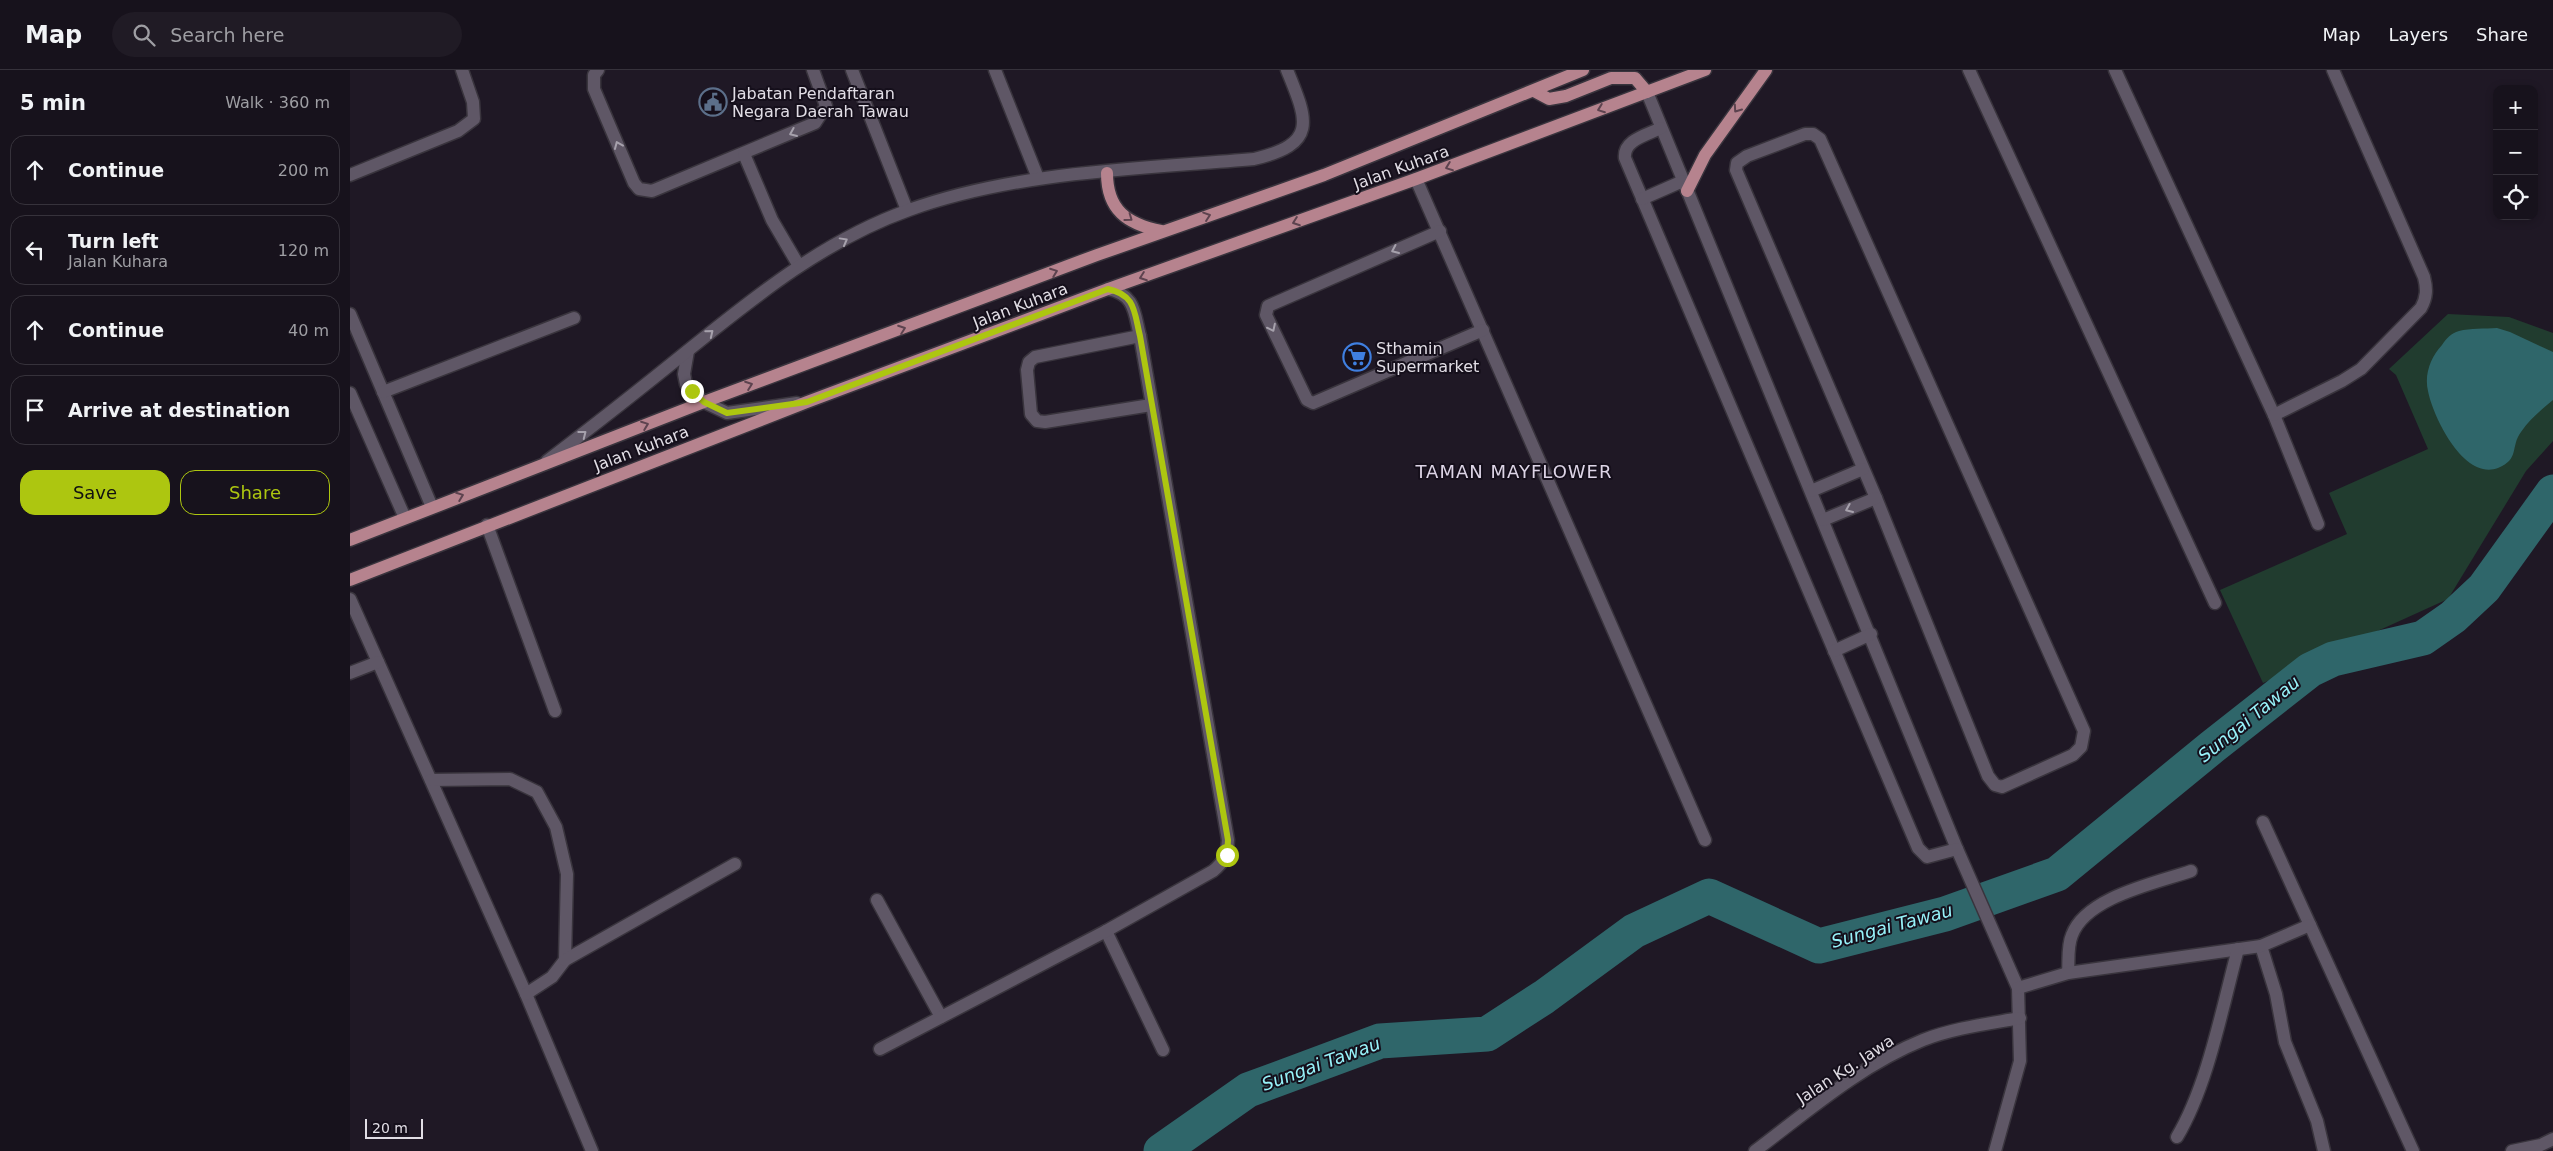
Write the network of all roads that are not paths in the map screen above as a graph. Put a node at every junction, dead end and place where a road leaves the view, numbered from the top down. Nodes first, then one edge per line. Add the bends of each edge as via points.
1 (462, 70) edge
2 (598, 70) edge
3 (813, 70) edge
4 (852, 70) edge
5 (994, 70) edge
6 (1287, 70) edge
7 (1583, 70) edge
8 (1705, 70) edge
9 (1766, 70) edge
10 (1969, 70) edge
11 (2116, 70) edge
12 (2333, 70) edge
13 (1534, 91) junction
14 (1647, 92) junction
15 (1661, 128) junction
16 (744, 154) junction
17 (1107, 173) junction
18 (350, 175) edge
19 (1038, 178) junction
20 (1416, 179) junction
21 (1685, 186) junction
22 (1642, 199) junction
23 (907, 210) junction
24 (1440, 231) junction
25 (1162, 232) junction
26 (799, 266) junction
27 (1108, 289) junction
28 (350, 314) edge
29 (574, 318) dead end
30 (1483, 330) junction
31 (1140, 336) junction
32 (688, 351) junction
33 (384, 392) junction
34 (350, 393) edge
35 (704, 402) junction
36 (807, 402) junction
37 (1151, 406) junction
38 (2274, 415) junction
39 (544, 464) junction
40 (1863, 469) junction
41 (1811, 491) junction
42 (1876, 498) junction
43 (432, 507) junction
44 (405, 518) junction
45 (1823, 520) junction
46 (2318, 524) dead end
47 (487, 525) junction
48 (350, 540) edge
49 (350, 580) edge
50 (350, 598) edge
51 (2215, 603) dead end
52 (1871, 634) junction
53 (1834, 651) junction
54 (378, 662) junction
55 (350, 673) edge
56 (554, 711) dead end
57 (431, 780) junction
58 (2263, 822) dead end
59 (1705, 840) dead end
60 (1958, 849) junction
61 (735, 864) dead end
62 (2191, 871) dead end
63 (877, 900) dead end
64 (2310, 925) junction
65 (1106, 931) junction
66 (2261, 946) junction
67 (2238, 949) junction
68 (565, 960) junction
69 (2068, 973) junction
70 (2018, 988) junction
71 (526, 994) junction
72 (941, 1017) junction
73 (2020, 1018) junction
74 (880, 1049) dead end
75 (1163, 1050) dead end
76 (2177, 1137) dead end
77 (2553, 1139) edge
78 (592, 1151) edge
79 (1755, 1151) edge
80 (1995, 1151) edge
81 (2324, 1151) edge
82 (2413, 1151) edge
83 (2512, 1151) edge

1 - 18 street via 473,102 474,119 458,131
16 -> 2 street via 659,190 639,189 594,88 594,75
3 -> 16 street via 826,101 818,120 812,126
4 - 23 street
5 - 19 street
6 - 17 street via 1303,109 1303,128 1294,144 1278,153 1254,158
7 - 13 main road, Jalan Kuhara
8 - 14 main road, Jalan Kuhara
9 -> 21 main road
10 - 51 street
11 - 38 street
12 - 38 street via 2424,277 2426,299 2421,308 2360,369
13 - 14 main road via 1549,99 1566,96 1611,78 1635,78
25 -> 13 main road, Jalan Kuhara via 1324,175
14 - 15 street
14 -> 20 main road, Jalan Kuhara
15 - 21 street
15 - 22 street via 1628,145 1624,151
16 - 26 street via 772,220
17 - 19 street
17 -> 25 main road via 1107,189 1113,205 1142,227
19 - 23 street via 981,189
20 - 24 street
20 -> 27 main road, Jalan Kuhara
21 - 22 street
21 - 41 street
22 - 53 street
26 -> 23 street
24 - 30 street
24 -> 30 street via 1268,306 1266,315 1307,400 1313,403
35 -> 25 main road, Jalan Kuhara
32 -> 26 street
27 - 31 street via 1128,298
27 - 36 main road, Jalan Kuhara
28 - 33 street
29 - 33 street
30 - 59 street
31 - 37 street
31 - 37 street via 1035,357 1027,370 1031,414 1045,422
32 - 35 street via 684,374 686,384
39 -> 32 street
33 - 43 street
34 - 44 street
35 - 36 street via 727,413
39 -> 35 main road, Jalan Kuhara
36 - 47 main road, Jalan Kuhara
37 - 65 street via 1228,840 1227,855 1213,871
38 - 46 street
43 -> 39 main road, Jalan Kuhara
40 - 41 street
40 - 42 street
40 - 42 street via 1736,170 1737,163 1746,156 1805,134 1813,134 1820,139 2084,731 2082,746 2073,755 2002,788 1994,785
41 - 45 street
42 -> 45 street
43 - 44 main road, Jalan Kuhara
44 - 48 main road, Jalan Kuhara
45 - 52 street
47 - 49 main road, Jalan Kuhara
47 - 56 street
50 - 54 street
52 - 53 street
52 - 60 street
53 - 60 street via 1918,848 1927,857
54 - 55 street
54 - 57 street
57 - 68 street via 510,779 537,792 556,827 567,874
57 - 71 street
58 - 64 street
60 - 70 street
61 - 68 street
62 - 69 street via 2107,900 2082,918 2071,936
63 - 72 street
64 - 66 street
64 - 82 street
65 - 72 street
65 - 75 street
66 - 67 street
66 - 81 street via 2276,994 2285,1042 2316,1121
67 - 69 street
67 - 76 street via 2189,1118
68 - 71 street via 552,977
69 - 70 street
70 - 73 street
71 - 78 street
72 - 74 street
73 - 79 street, Jalan Kg. Jawa via 1961,1028 1923,1040 1842,1086
73 - 80 street via 2020,1061
77 - 83 street

